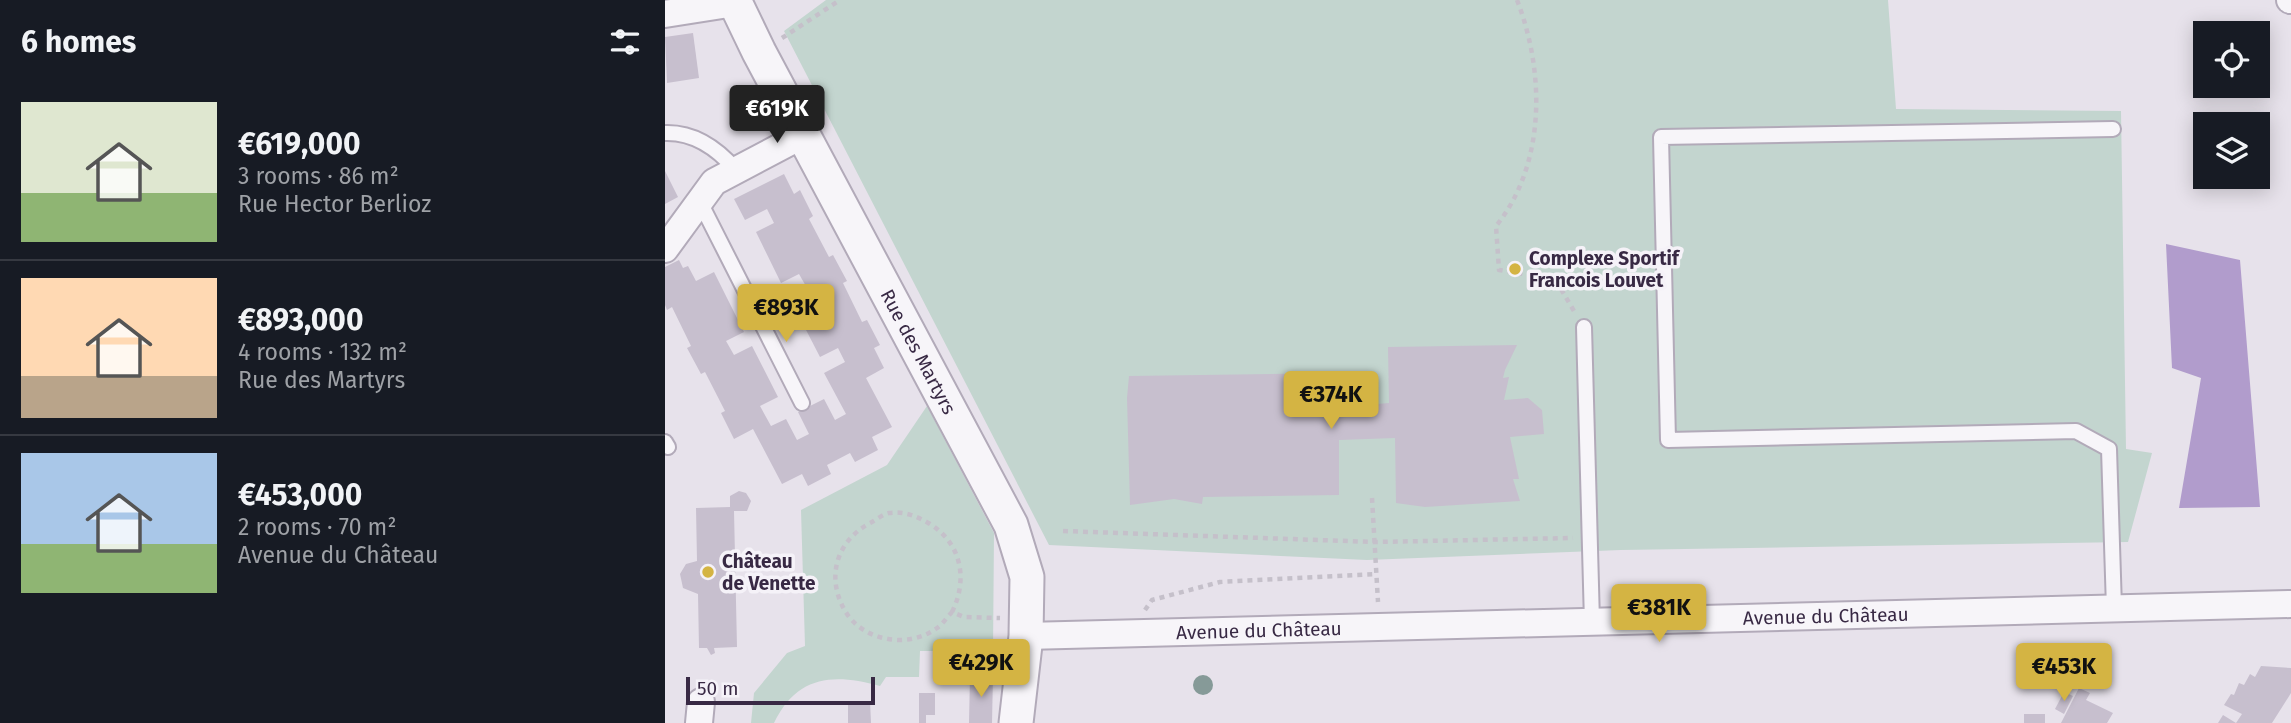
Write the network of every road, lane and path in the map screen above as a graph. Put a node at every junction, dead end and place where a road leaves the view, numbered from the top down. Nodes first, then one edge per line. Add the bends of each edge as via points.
1 (840, 0) edge
2 (1517, 0) edge
3 (735, 1) edge
4 (665, 14) edge
5 (758, 52) junction
6 (2113, 129) dead end
7 (665, 133) edge
8 (803, 135) junction
9 (736, 170) junction
10 (700, 202) junction
11 (665, 249) edge
12 (1584, 327) joint
13 (802, 403) dead end
14 (1372, 498) dead end
15 (1063, 531) dead end
16 (1590, 538) junction
17 (1375, 542) junction
18 (1376, 574) junction
19 (2291, 604) edge
20 (2114, 608) junction
21 (952, 612) junction
22 (1592, 622) junction
23 (1025, 627) junction
24 (1379, 627) junction
25 (1139, 633) junction
26 (1016, 723) edge

1 - 5 path
2 - 12 path via 1532,51 1537,111 1528,168 1510,209 1496,226 1499,270 1555,278
3 - 4 street
3 - 5 street, Rue des Martyrs
5 - 8 street, Rue des Martyrs
6 - 20 lane via 1661,136 1668,440 2076,431 2109,449
7 - 9 lane via 684,132 720,152
8 - 9 street
8 - 23 street, Rue des Martyrs via 1011,525 1027,578
9 - 10 street via 714,182
10 - 11 street
10 - 13 lane
12 - 16 lane
14 - 17 path
15 - 17 path
16 - 17 path
16 - 22 lane
17 - 18 path
18 - 24 path
18 - 25 path via 1220,582 1152,600 1141,616
19 - 20 street, Avenue du Château
20 - 22 street, Avenue du Château
21 - 21 path via 936,629 906,640 881,638 858,629 834,585 845,541 888,513 914,514 936,528 953,544 959,559 960,597
21 - 23 path
22 - 24 street, Avenue du Château
23 - 25 street, Avenue du Château
23 - 26 street, Rue des Martyrs
24 - 25 street, Avenue du Château

